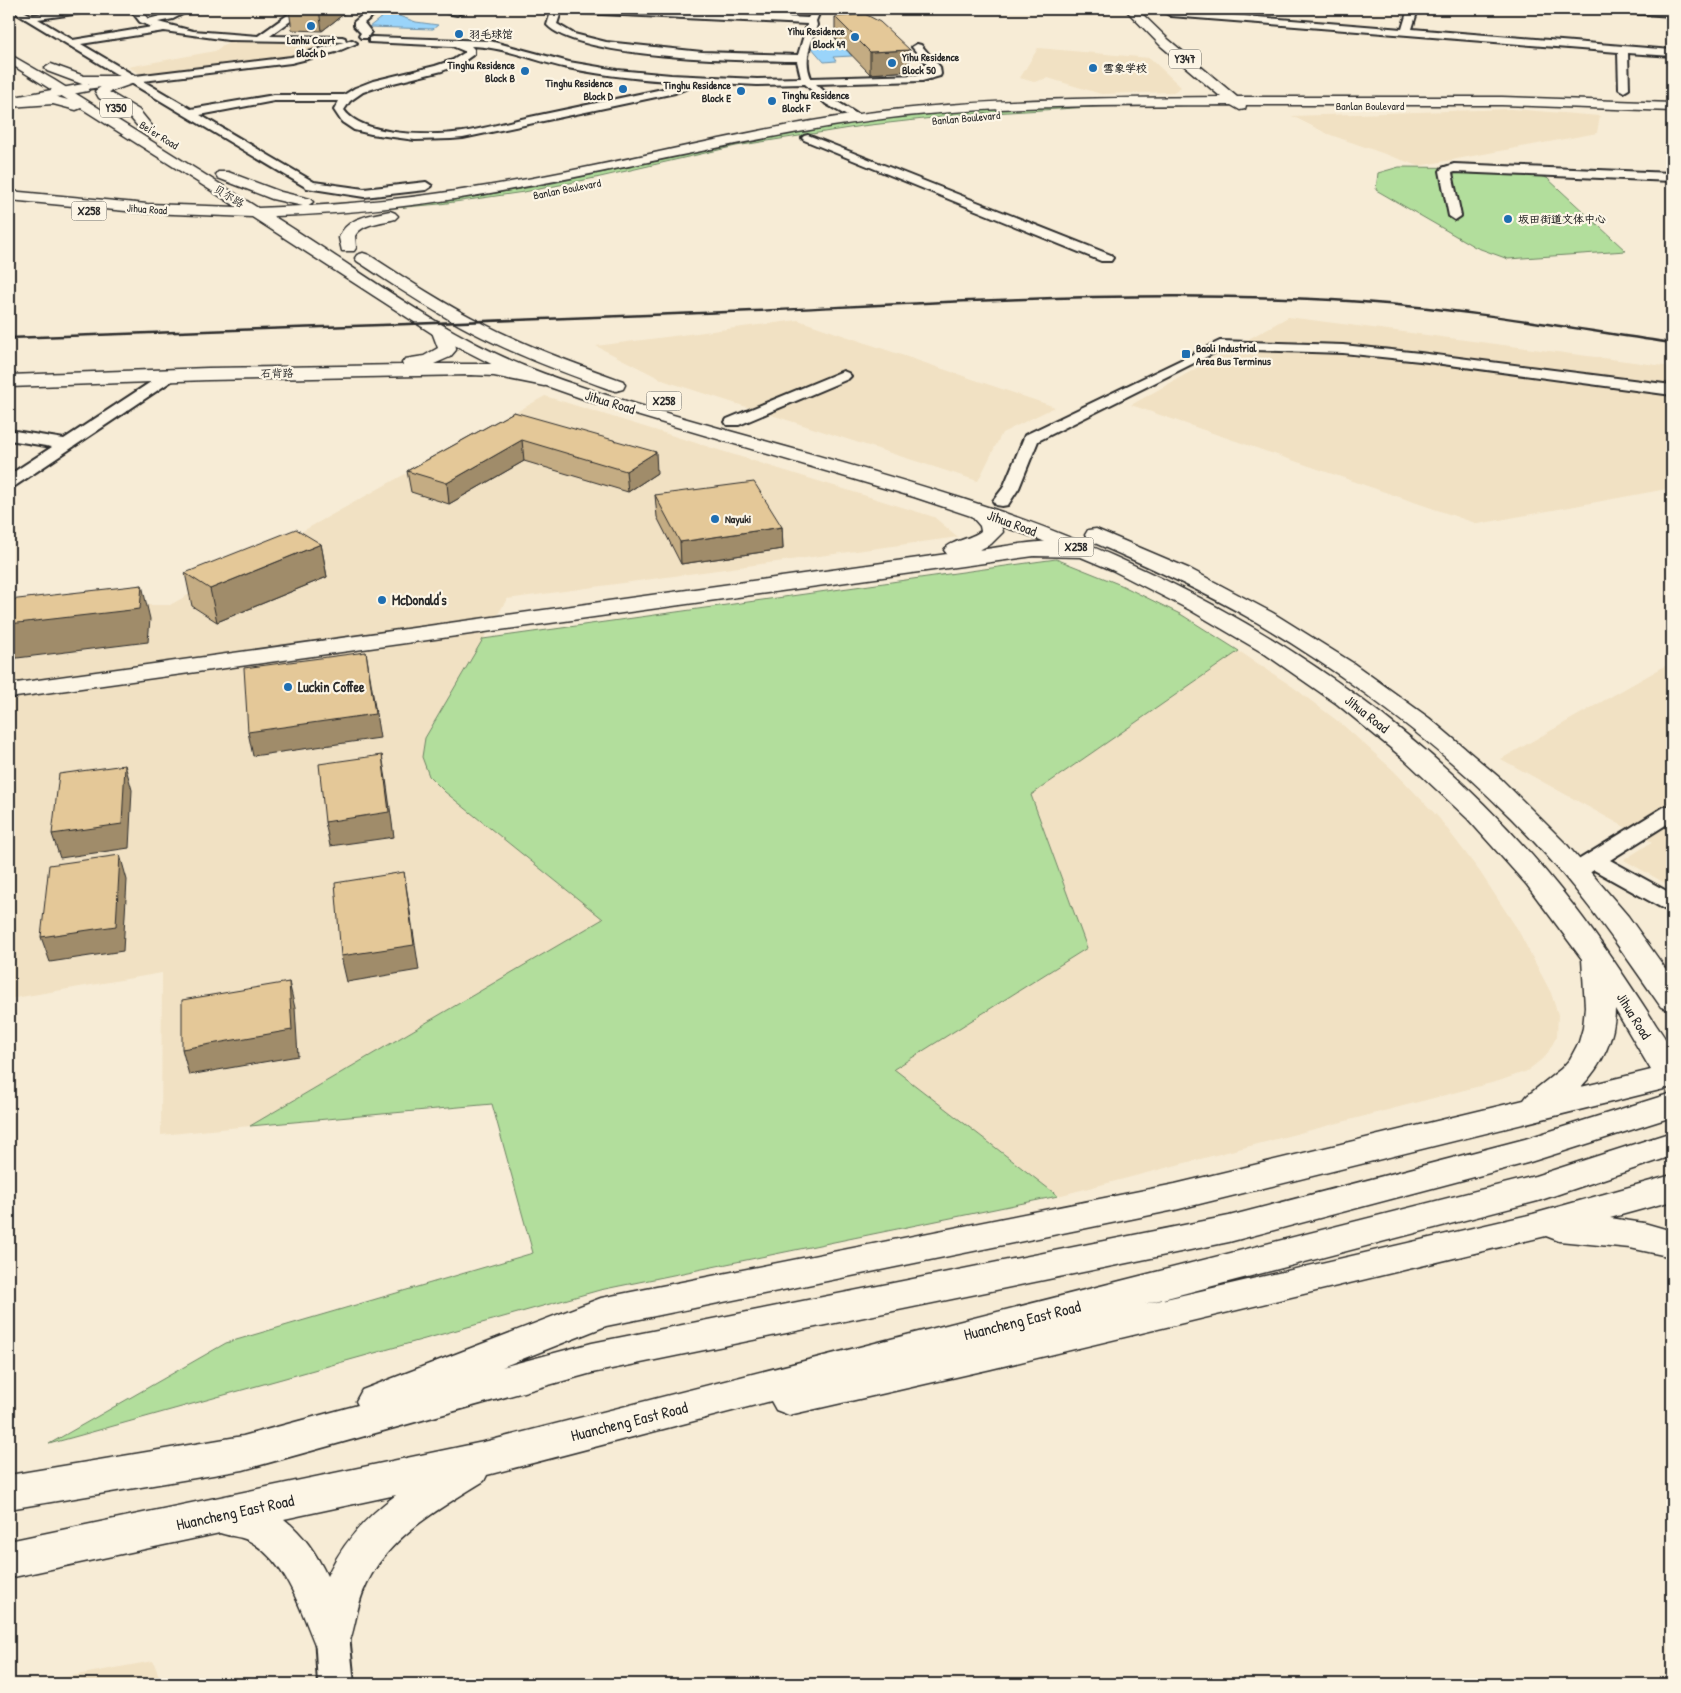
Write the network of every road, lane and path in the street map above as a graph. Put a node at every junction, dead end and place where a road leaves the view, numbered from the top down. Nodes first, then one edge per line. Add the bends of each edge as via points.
1 (14, 9) edge
2 (88, 9) edge
3 (135, 9) edge
4 (187, 9) edge
5 (302, 9) edge
6 (376, 9) edge
7 (452, 9) edge
8 (462, 9) edge
9 (558, 9) edge
10 (818, 9) edge
11 (1288, 9) edge
12 (1413, 9) edge
13 (1614, 9) edge
14 (1171, 13) dead end
15 (1672, 13) edge
16 (29, 18) junction
17 (1128, 19) edge
18 (145, 22) junction
19 (811, 22) junction
20 (1282, 22) junction
21 (162, 28) junction
22 (1406, 32) junction
23 (261, 38) junction
24 (368, 38) junction
25 (347, 42) junction
26 (71, 43) junction
27 (453, 43) junction
28 (9, 44) edge
29 (917, 48) dead end
30 (1622, 49) junction
31 (1672, 53) edge
32 (797, 58) junction
33 (9, 59) edge
34 (51, 68) junction
35 (132, 79) junction
36 (700, 79) junction
37 (797, 81) junction
38 (809, 81) junction
39 (1198, 85) junction
40 (83, 88) junction
41 (1624, 89) dead end
42 (63, 92) junction
43 (348, 98) junction
44 (1165, 100) junction
45 (1279, 100) junction
46 (1226, 101) junction
47 (9, 102) edge
48 (1672, 108) edge
49 (190, 113) junction
50 (97, 114) junction
51 (1672, 114) edge
52 (850, 119) junction
53 (145, 126) junction
54 (160, 135) dead end
55 (808, 138) junction
56 (1672, 177) edge
57 (201, 179) junction
58 (426, 186) dead end
59 (9, 196) edge
60 (9, 203) edge
61 (399, 203) junction
62 (130, 207) junction
63 (413, 211) junction
64 (287, 215) junction
65 (262, 216) junction
66 (1455, 216) dead end
67 (170, 218) junction
68 (234, 227) dead end
69 (311, 227) dead end
70 (255, 231) dead end
71 (334, 247) junction
72 (1106, 258) dead end
73 (442, 332) junction
74 (9, 374) edge
75 (171, 375) junction
76 (843, 376) dead end
77 (544, 380) junction
78 (9, 381) edge
79 (1672, 390) edge
80 (733, 422) junction
81 (9, 435) edge
82 (66, 444) junction
83 (9, 482) edge
84 (1002, 501) junction
85 (978, 511) junction
86 (1084, 550) junction
87 (9, 681) edge
88 (9, 691) edge
89 (1672, 812) edge
90 (1585, 866) junction
91 (1672, 904) edge
92 (1595, 956) junction
93 (1663, 981) edge
94 (1672, 1000) edge
95 (1672, 1077) edge
96 (1672, 1105) edge
97 (1512, 1117) junction
98 (1672, 1144) edge
99 (1672, 1188) edge
100 (1533, 1227) junction
101 (1672, 1244) edge
102 (243, 1453) junction
103 (488, 1458) junction
104 (9, 1492) edge
105 (213, 1516) junction
106 (9, 1560) edge
107 (332, 1635) junction
108 (336, 1684) edge

1 - 16 street
2 - 16 street
3 - 18 street
4 - 18 street via 170,17
5 - 23 street
6 - 24 street via 359,22
7 - 8 street via 452,12
9 - 19 street
9 - 32 street via 550,16 553,28 586,42 624,48
10 - 19 street
11 - 20 street
12 - 22 street
13 - 15 street
14 - 20 street
16 - 26 street
17 - 39 main road, Y347
17 - 46 main road, Y347 via 1165,42
18 - 21 street
19 - 32 street
20 - 22 street
21 - 23 street
21 - 26 street
22 - 30 street
23 - 25 street
24 - 25 street via 350,37
24 - 27 street
25 - 35 street via 322,54 281,62
26 - 35 street
27 - 36 street via 490,44 608,72
27 - 43 street via 465,46 469,54 428,72 371,85
28 - 34 main road, Bei'er Road / Y350
29 - 38 street via 936,69 936,74 922,78
30 - 31 street
30 - 41 street
32 - 37 street via 792,71
32 - 38 street
33 - 42 main road, Bei'er Road / Y350
33 - 47 main road via 11,66 34,85 33,89
34 - 35 main road via 82,80
34 - 40 main road, Bei'er Road / Y350
35 - 40 street
35 - 49 street
35 - 53 main road via 102,92 134,113
36 - 37 street
36 - 43 street via 675,90 447,136 395,134 354,125 340,113 340,107
37 - 38 street
37 - 52 street via 811,97
38 - 52 street
39 - 44 main road via 1197,90 1190,94
39 - 46 main road, Y347
40 - 42 main road
40 - 53 main road, Bei'er Road / Y350
42 - 47 main road
42 - 50 main road, Bei'er Road / Y350
43 - 49 street via 274,98
44 - 46 main road, Banlan Boulevard
44 - 52 main road, Banlan Boulevard via 1007,104
45 - 46 main road, Banlan Boulevard
45 - 46 main road via 1243,95
45 - 48 main road, Banlan Boulevard via 1500,101
46 - 51 main road, Banlan Boulevard
46 - 55 main road, Banlan Boulevard via 1004,115
47 - 50 main road via 53,100
49 - 58 street via 311,185 364,193
50 - 57 main road, Bei'er Road / Y350
52 - 61 main road, Banlan Boulevard via 748,136 535,183
53 - 54 main road, Bei'er Road / Y350
55 - 63 main road, Banlan Boulevard via 555,191
55 - 72 street
56 - 66 street via 1454,168 1446,171
57 - 62 main road via 202,191 197,196 175,203
57 - 65 main road, 贝尔路 / Y350
59 - 62 main road, Jihua Road / X258
60 - 67 main road, Jihua Road / X258
61 - 64 main road, Banlan Boulevard
61 - 64 main road via 321,204 292,200 219,172
62 - 65 main road, Jihua Road / X258
63 - 64 main road, Banlan Boulevard
63 - 71 main road via 354,227
64 - 65 main road, Banlan Boulevard
64 - 69 main road
65 - 67 main road
65 - 71 main road, Jihua Road / X258
67 - 68 main road, X258
70 - 71 main road, X258
71 - 73 main road, Jihua Road / X258
71 - 80 main road, Jihua Road / X258 via 438,306 520,347 622,388
73 - 74 main road, 石背路 via 446,350 441,355 417,363
73 - 77 main road, Jihua Road / X258
75 - 77 main road, 石背路 via 471,369
75 - 78 main road, 石背路
75 - 82 street
76 - 80 street
77 - 85 main road, Jihua Road / X258
79 - 84 street via 1343,349 1220,345 1031,438 1011,488
80 - 84 main road, Jihua Road / X258
81 - 82 street
82 - 83 street
84 - 90 main road, Jihua Road / X258 via 1085,530 1160,562 1234,599 1306,641 1377,689 1446,743 1512,805
85 - 86 main road, Jihua Road / X258
85 - 87 main road via 991,525 992,532 978,543 955,550
86 - 88 main road via 1034,549
86 - 92 main road, Jihua Road / X258 via 1174,591 1244,630 1313,674 1380,724 1445,781 1507,844
89 - 90 street
90 - 91 street
90 - 93 main road, Jihua Road / X258 via 1608,912
92 - 95 main road, Jihua Road / X258
92 - 97 main road via 1600,1013 1593,1048 1584,1065 1554,1094
93 - 94 main road, Jihua Road / X258
95 - 97 main road
96 - 102 main road via 1527,1151 1229,1229 592,1358
97 - 102 main road via 1175,1198 602,1312
98 - 103 main road, Huancheng East Road via 1538,1188
99 - 100 main road
100 - 101 main road via 1607,1230 1649,1236
100 - 103 main road via 982,1356 615,1437
102 - 104 main road
103 - 105 main road, Huancheng East Road
103 - 107 main road via 409,1506 374,1537 349,1574 335,1614
105 - 106 main road, Huancheng East Road
105 - 107 main road via 252,1523 282,1540 302,1568
107 - 108 street

